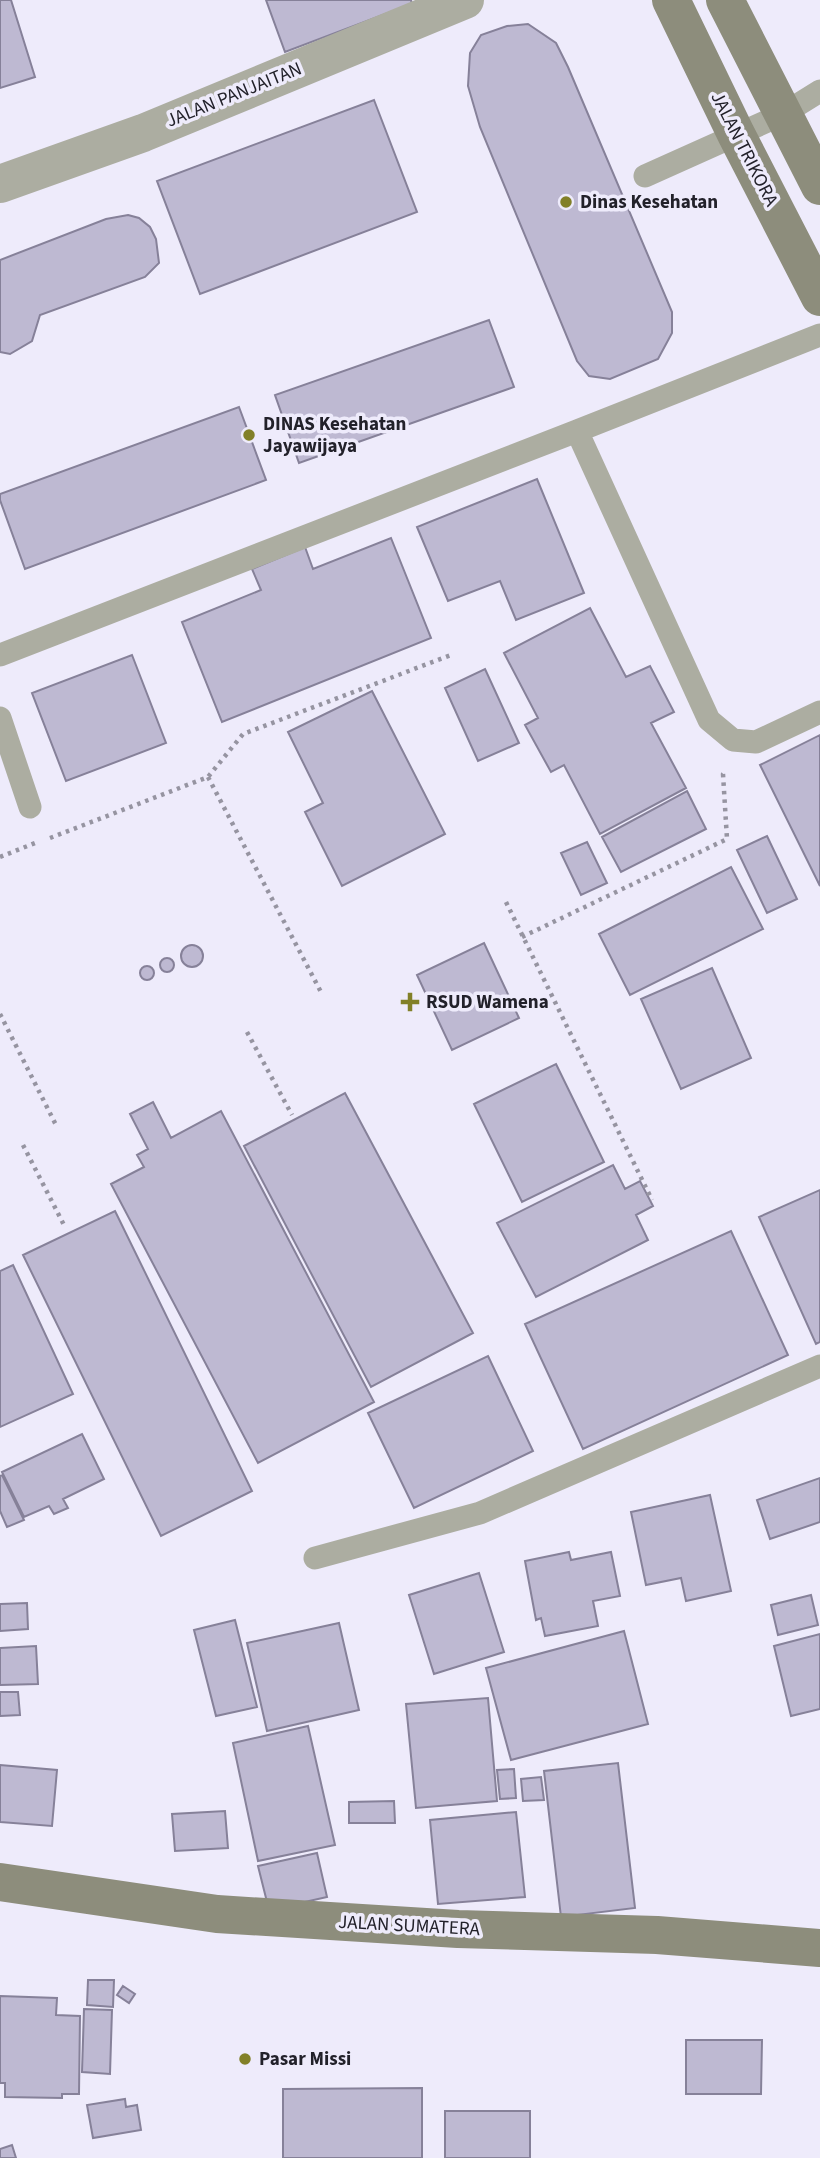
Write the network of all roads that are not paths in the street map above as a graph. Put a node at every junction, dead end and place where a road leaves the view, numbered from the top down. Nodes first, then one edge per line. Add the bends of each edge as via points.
1 (465, 0) edge
2 (671, 0) edge
3 (725, 0) edge
4 (820, 92) edge
5 (783, 114) junction
6 (736, 134) junction
7 (645, 176) dead end
8 (0, 184) edge
9 (820, 186) edge
10 (820, 297) edge
11 (820, 335) edge
12 (577, 431) junction
13 (0, 655) edge
14 (820, 712) edge
15 (0, 718) edge
16 (30, 807) dead end
17 (820, 1366) edge
18 (315, 1558) dead end
19 (0, 1882) edge
20 (820, 1948) edge

1 - 8 street, JALAN PANJAITAN via 143,132
2 - 6 main road, JALAN TRIKORA
3 - 5 main road
4 - 5 lane
5 - 6 lane
5 - 9 main road
6 - 7 lane
6 - 10 main road, JALAN TRIKORA
11 - 12 lane
12 - 13 lane
12 - 14 lane via 709,720 733,740 756,742
15 - 16 lane
17 - 18 lane via 480,1513
19 - 20 main road, JALAN SUMATERA via 217,1914 657,1935

